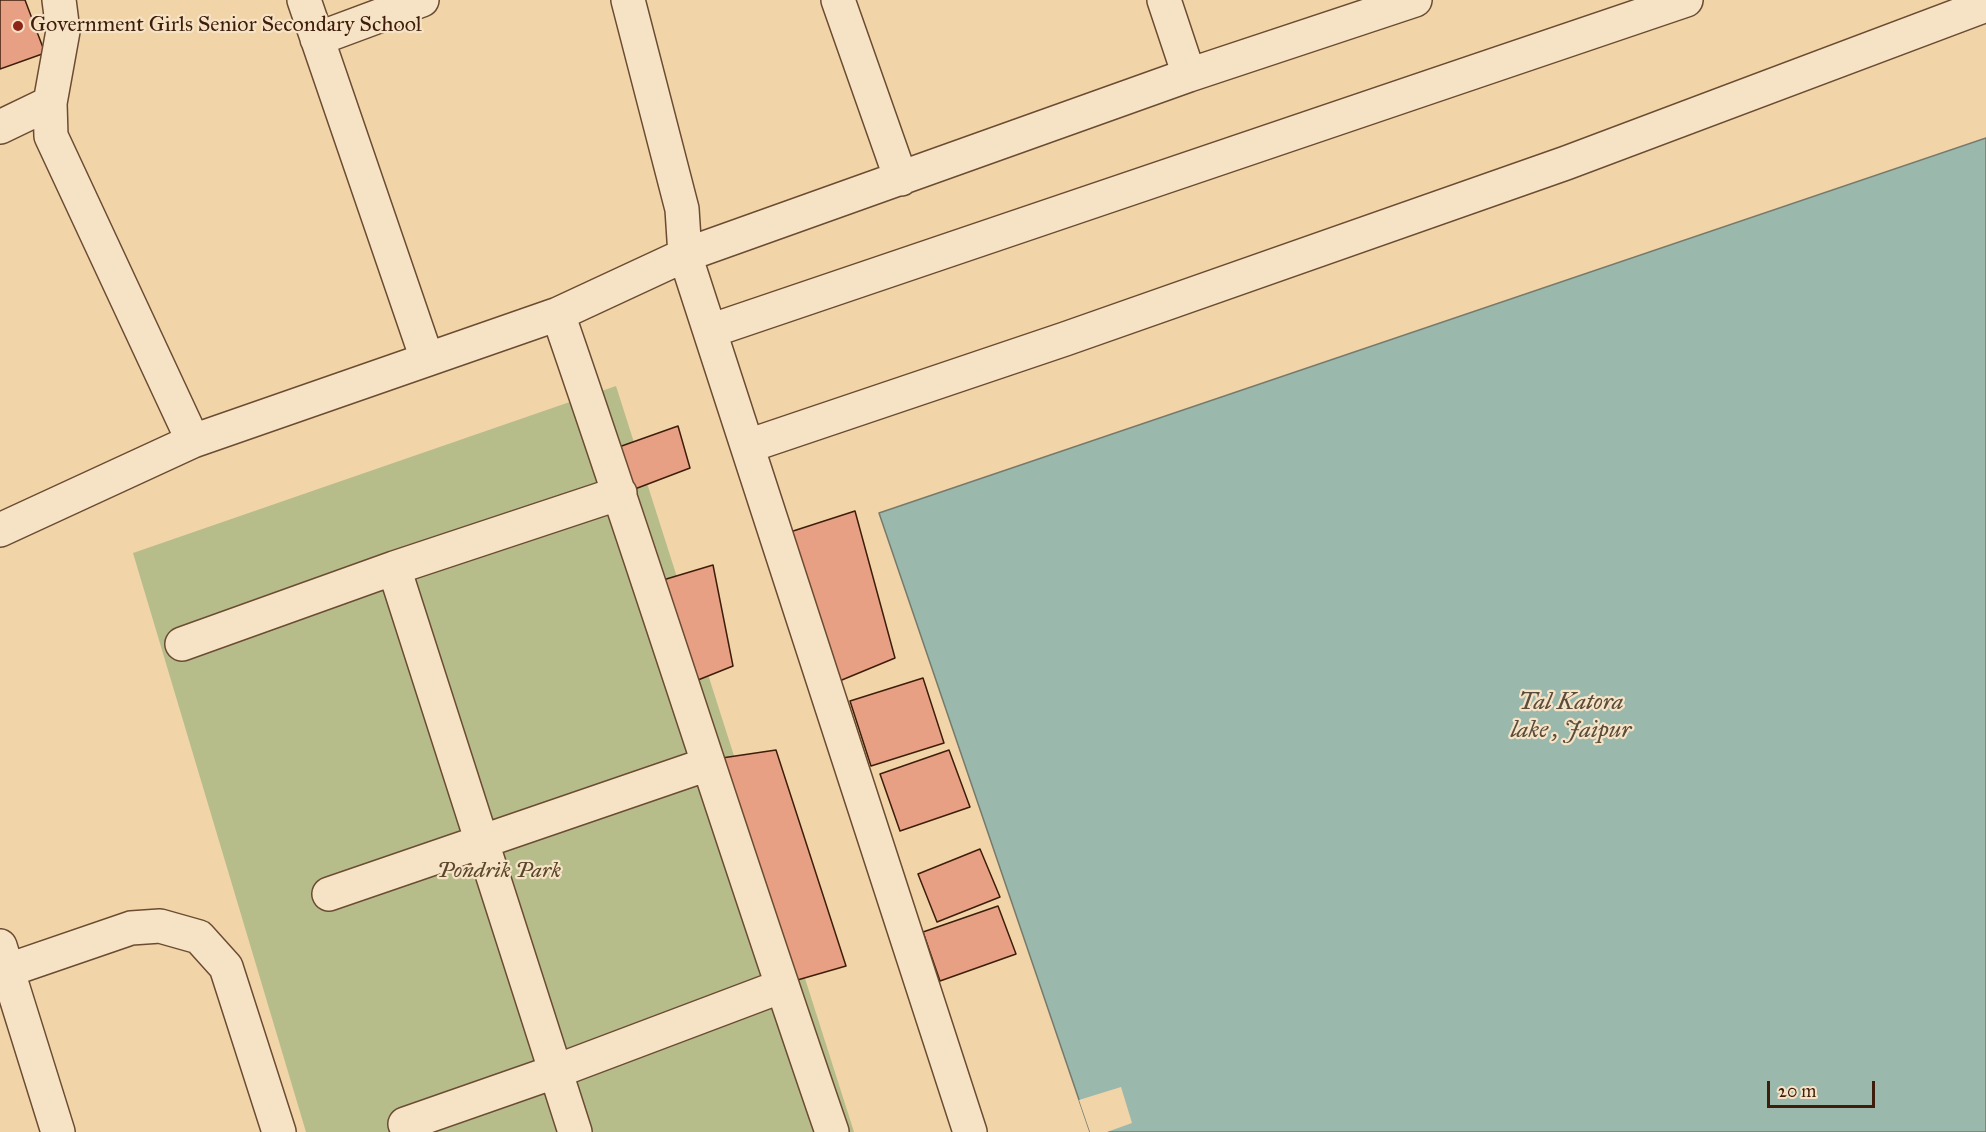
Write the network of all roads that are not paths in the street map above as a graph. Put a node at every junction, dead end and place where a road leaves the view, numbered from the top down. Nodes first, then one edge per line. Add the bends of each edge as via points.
1 (58, 0) edge
2 (304, 0) edge
3 (422, 0) edge
4 (628, 0) edge
5 (838, 0) edge
6 (1164, 0) edge
7 (1415, 0) edge
8 (1686, 0) edge
9 (1986, 5) edge
10 (1355, 9) edge
11 (317, 39) junction
12 (1189, 75) junction
13 (50, 103) junction
14 (0, 127) edge
15 (902, 179) junction
16 (685, 255) junction
17 (558, 314) junction
18 (710, 331) junction
19 (427, 359) junction
20 (193, 441) junction
21 (748, 446) junction
22 (620, 493) junction
23 (0, 530) edge
24 (394, 568) junction
25 (182, 644) dead end
26 (708, 764) junction
27 (481, 842) junction
28 (329, 894) dead end
29 (2, 963) edge
30 (782, 987) junction
31 (554, 1072) junction
32 (405, 1124) dead end
33 (58, 1132) edge
34 (279, 1132) edge
35 (574, 1132) edge
36 (832, 1132) edge
37 (970, 1132) edge

1 - 13 street via 63,31
2 - 11 street
3 - 11 street
4 - 16 street via 682,209
5 - 15 street
6 - 12 street
7 - 10 street
8 - 18 street
9 - 21 street via 1566,163
10 - 12 street
11 - 19 street
12 - 15 street
13 - 14 street
13 - 20 street via 51,136
15 - 16 street
16 - 17 street
16 - 18 street
17 - 19 street
17 - 22 street
18 - 21 street
19 - 20 street
20 - 23 street
21 - 37 street
22 - 24 street
22 - 26 street
24 - 25 street
24 - 27 street
26 - 27 street
26 - 30 street
27 - 28 street
27 - 31 street
29 - 33 street
29 - 34 street via 131,928 160,926 199,937 226,967
30 - 31 street
30 - 36 street
31 - 32 street
31 - 35 street

